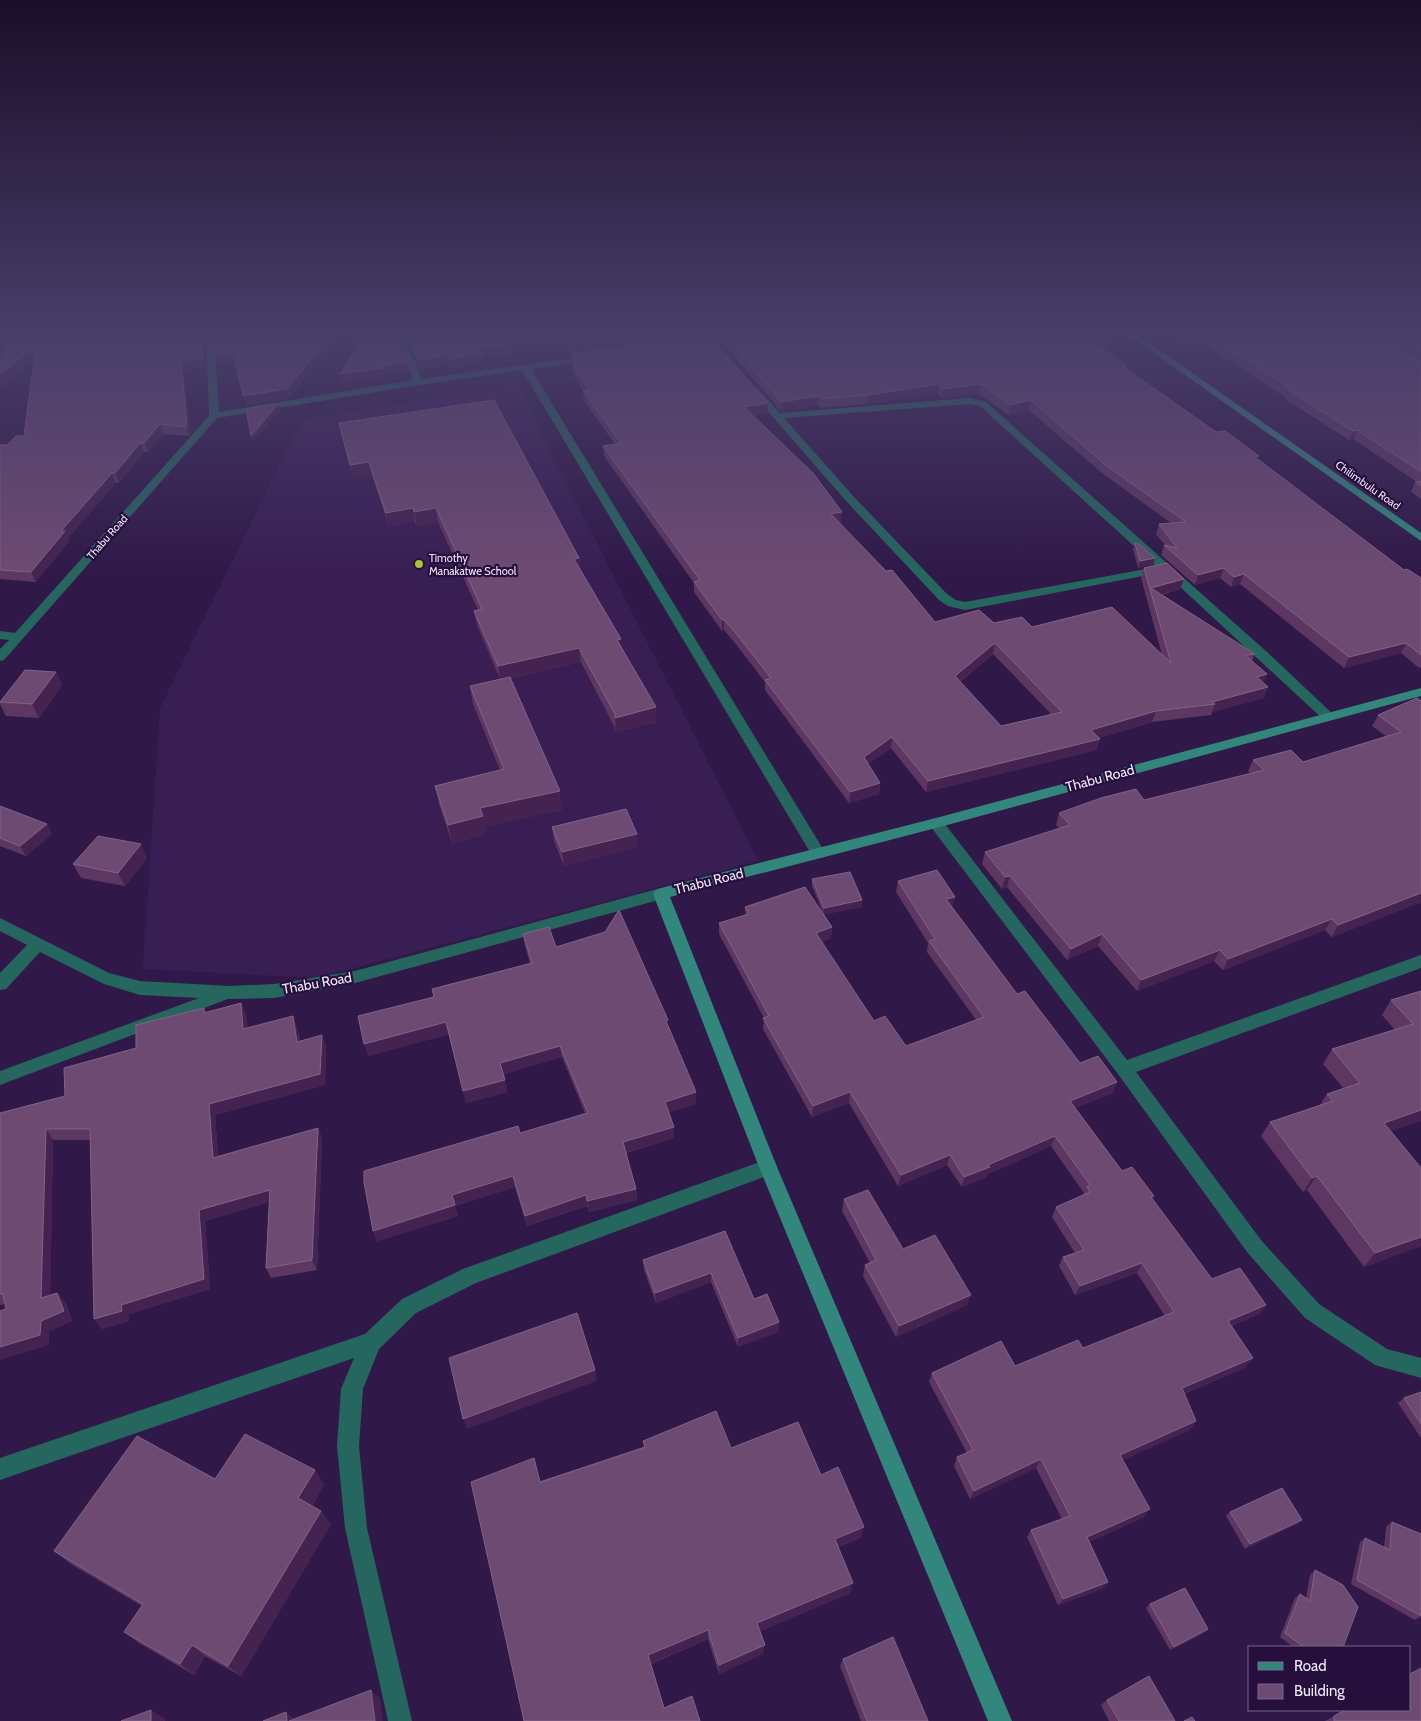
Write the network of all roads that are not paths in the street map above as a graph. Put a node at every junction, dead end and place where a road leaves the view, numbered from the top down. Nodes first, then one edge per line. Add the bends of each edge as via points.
1 (214, 412) edge
2 (236, 412) edge
3 (552, 412) edge
4 (774, 412) edge
5 (824, 412) edge
6 (992, 412) edge
7 (1242, 412) edge
8 (214, 416) junction
9 (777, 416) junction
10 (1421, 538) edge
11 (1166, 568) junction
12 (0, 635) edge
13 (18, 638) junction
14 (0, 657) edge
15 (1421, 692) edge
16 (1329, 717) junction
17 (936, 823) junction
18 (818, 853) junction
19 (661, 894) junction
20 (0, 924) edge
21 (37, 945) junction
22 (1421, 961) edge
23 (0, 984) edge
24 (230, 993) junction
25 (1124, 1069) junction
26 (0, 1078) edge
27 (768, 1166) junction
28 (371, 1342) junction
29 (1421, 1368) edge
30 (0, 1470) edge
31 (400, 1721) edge
32 (1000, 1721) edge

1 - 8 street
2 - 8 street
3 - 18 street
4 - 9 street
5 - 9 street
6 - 11 street
7 - 10 street, Chilimbulu Road
8 - 13 street, Thabu Road
9 - 11 street via 943,598 952,603 965,606
11 - 16 street
12 - 13 street
13 - 14 street, Thabu Road
15 - 16 street, Thabu Road
16 - 17 street, Thabu Road
17 - 18 street, Thabu Road
17 - 25 street
18 - 19 street, Thabu Road
19 - 24 street, Thabu Road via 355,977 274,991
19 - 27 street
20 - 21 street, Thabu Road
21 - 23 street
21 - 24 street, Thabu Road via 104,978 140,988
22 - 25 street
24 - 26 street
25 - 29 street via 1254,1246 1312,1311 1382,1358
27 - 28 street via 470,1276 409,1306
27 - 32 street
28 - 30 street
28 - 31 street via 352,1389 348,1446 356,1528

